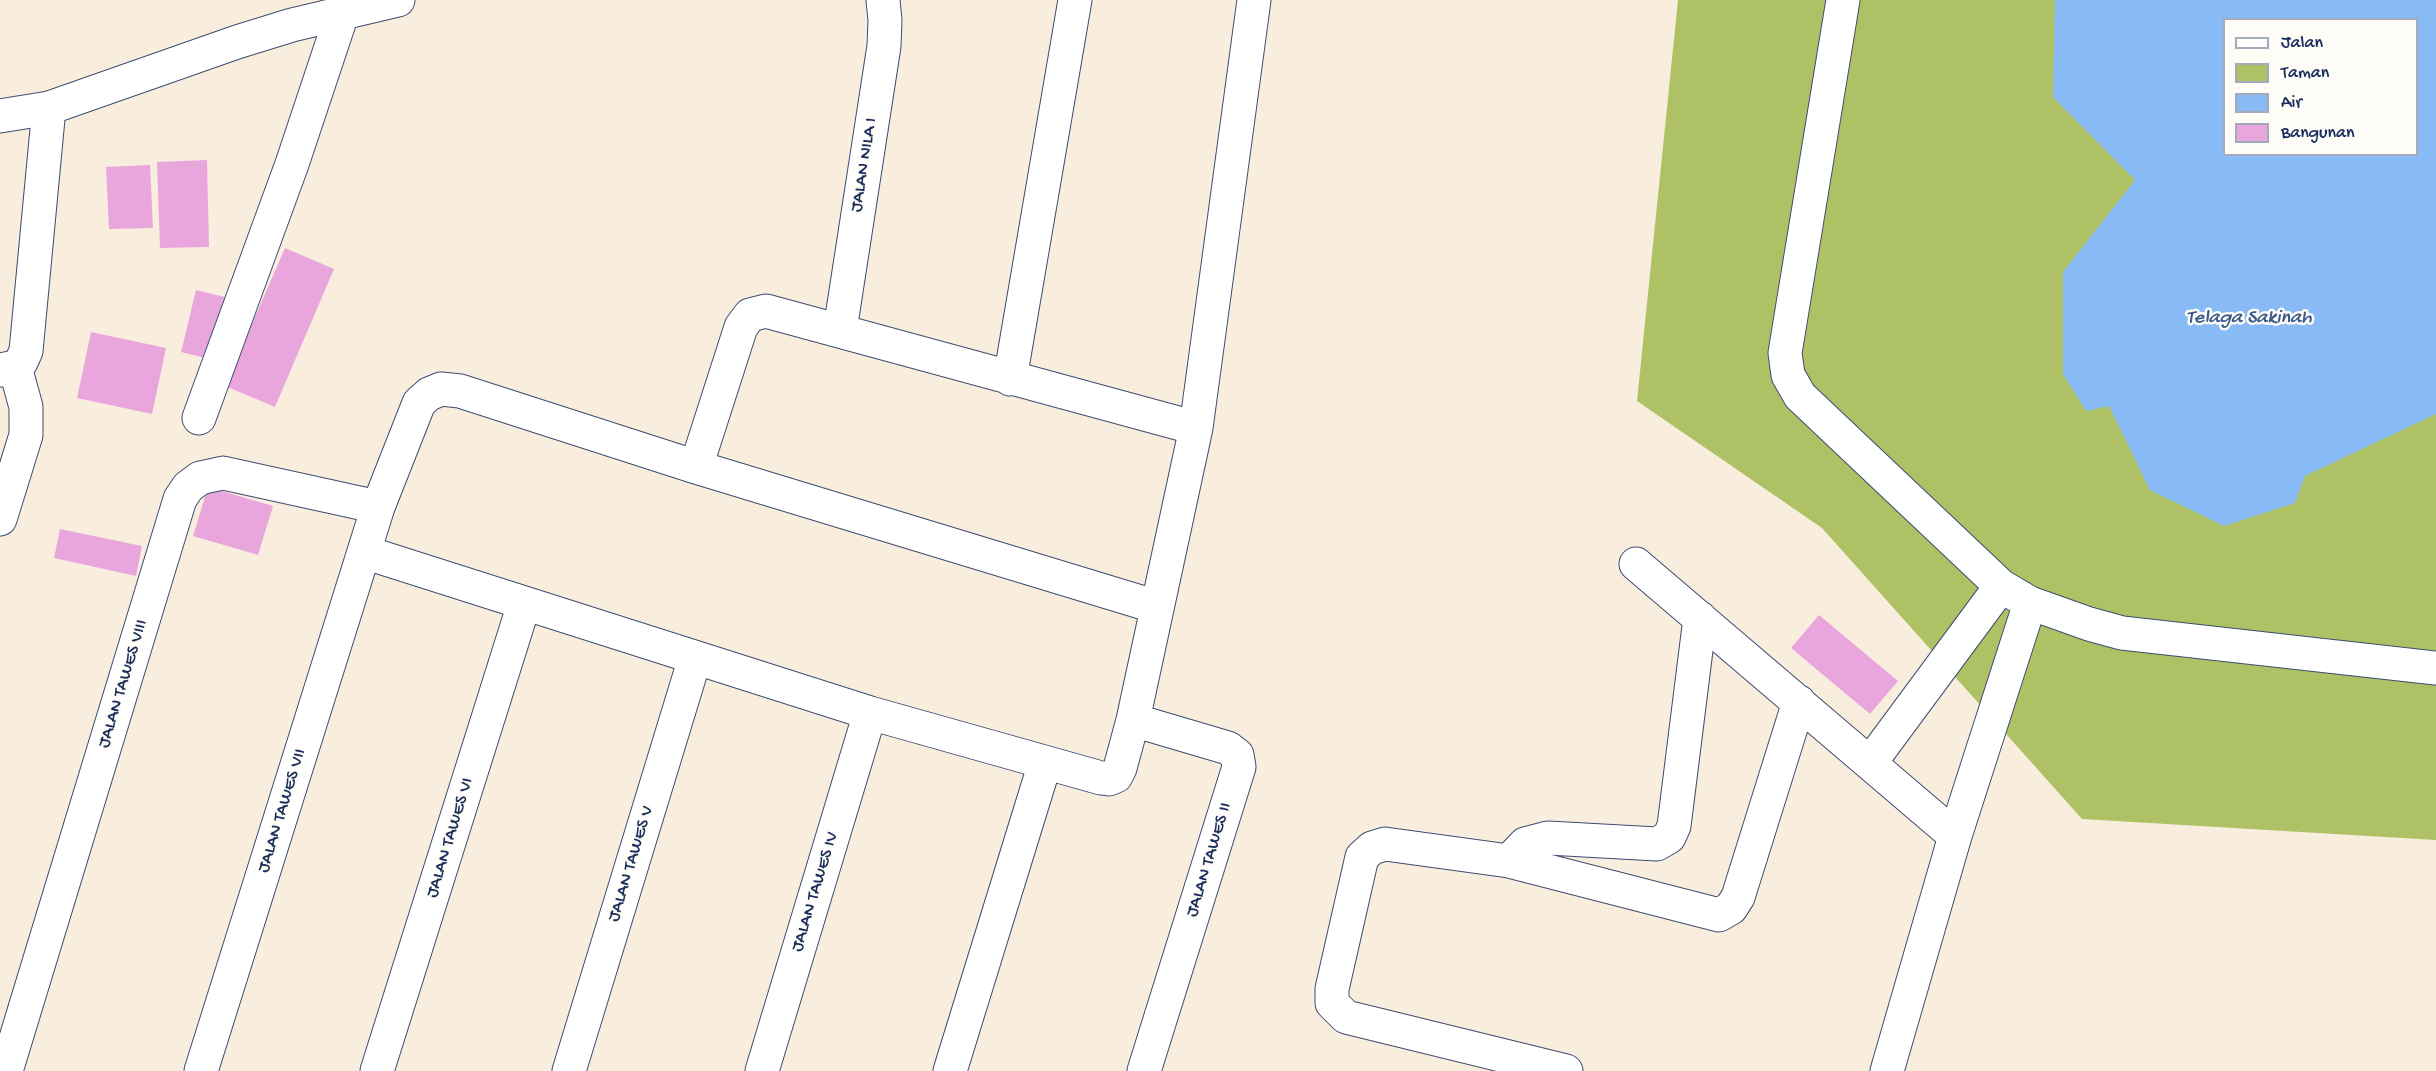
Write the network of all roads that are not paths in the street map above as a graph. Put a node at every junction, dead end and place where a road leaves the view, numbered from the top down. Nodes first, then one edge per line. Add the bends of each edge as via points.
1 (398, 0) edge
2 (883, 0) edge
3 (1076, 0) edge
4 (1254, 0) edge
5 (1843, 0) edge
6 (343, 11) junction
7 (50, 108) junction
8 (0, 116) edge
9 (840, 330) junction
10 (7, 369) edge
11 (1010, 379) junction
12 (200, 418) dead end
13 (1196, 428) junction
14 (696, 466) junction
15 (378, 507) junction
16 (0, 519) edge
17 (364, 552) junction
18 (1636, 564) dead end
19 (2001, 586) junction
20 (2030, 603) junction
21 (524, 604) junction
22 (1157, 607) junction
23 (1700, 618) junction
24 (695, 658) junction
25 (2436, 668) edge
26 (1799, 702) junction
27 (870, 712) junction
28 (1133, 720) junction
29 (1045, 763) junction
30 (1869, 763) junction
31 (1955, 836) junction
32 (1509, 861) junction
33 (6, 1071) edge
34 (201, 1071) edge
35 (378, 1071) edge
36 (569, 1071) edge
37 (762, 1071) edge
38 (950, 1071) edge
39 (1144, 1071) edge
40 (1566, 1071) edge
41 (1887, 1071) edge

1 - 6 street
2 - 9 street, JALAN NILA I via 884,46
3 - 11 street
4 - 13 street
5 - 19 street via 1785,353 1788,375 1800,396
6 - 7 street via 237,42
6 - 12 street
7 - 8 street
7 - 10 street via 26,351 21,362
9 - 11 street
9 - 14 street via 766,311 750,315 741,327
10 - 16 street via 26,407 26,435
11 - 13 street
13 - 22 street
14 - 15 street, JALAN TAWES VII via 460,391 441,389 419,403
14 - 22 street, JALAN TAWES VII
15 - 17 street, JALAN TAWES VII
15 - 33 street, JALAN TAWES VIII via 223,473 200,477 180,499
17 - 21 street
17 - 34 street, JALAN TAWES VII
18 - 23 street
19 - 20 street
19 - 30 street
20 - 25 street via 2122,633
20 - 31 street
21 - 24 street
21 - 35 street, JALAN TAWES VI
22 - 28 street
23 - 26 street
23 - 32 street via 1674,826 1669,837 1657,844 1548,838 1525,844
24 - 27 street
24 - 36 street, JALAN TAWES V
26 - 30 street
26 - 32 street via 1738,897 1731,908 1719,915
27 - 29 street
27 - 37 street, JALAN TAWES IV
28 - 29 street via 1116,776 1101,778
28 - 39 street, JALAN TAWES II via 1228,748 1237,755 1239,767
29 - 38 street
30 - 31 street
31 - 41 street
32 - 40 street via 1385,844 1372,848 1362,857 1332,1004 1346,1017

